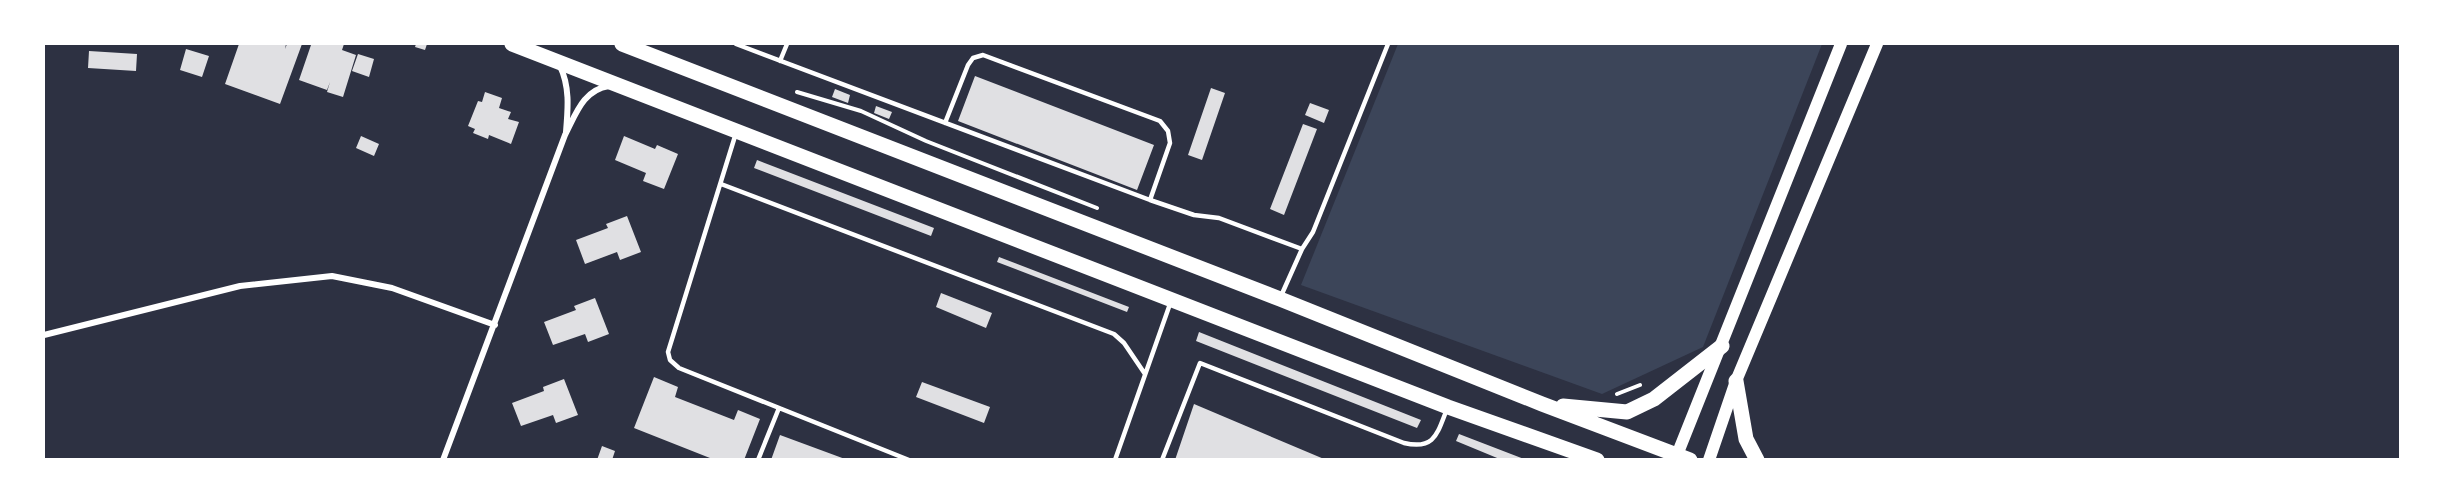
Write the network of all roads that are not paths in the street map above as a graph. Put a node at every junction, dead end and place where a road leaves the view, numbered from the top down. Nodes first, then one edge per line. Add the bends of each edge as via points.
1 (513, 44) edge
2 (622, 44) edge
3 (736, 44) edge
4 (787, 44) edge
5 (1388, 44) edge
6 (1841, 44) edge
7 (1877, 44) edge
8 (558, 61) junction
9 (780, 61) junction
10 (621, 85) junction
11 (945, 123) junction
12 (737, 130) junction
13 (566, 135) junction
14 (722, 184) junction
15 (1150, 200) junction
16 (1302, 249) junction
17 (1172, 298) junction
18 (1280, 299) junction
19 (495, 325) junction
20 (44, 335) edge
21 (1722, 346) junction
22 (1145, 374) junction
23 (1736, 381) junction
24 (1542, 404) junction
25 (1448, 406) junction
26 (779, 408) junction
27 (1681, 458) edge
28 (443, 459) edge
29 (758, 459) edge
30 (909, 459) edge
31 (1115, 459) edge
32 (1162, 459) edge
33 (1597, 459) edge
34 (1709, 459) edge
35 (1757, 459) edge

1 - 8 main road
2 - 18 main road
3 - 9 lane
4 - 9 lane
5 - 16 lane via 1313,232
6 - 21 main road
7 - 23 main road
8 - 10 main road
8 - 13 street via 568,92
9 - 11 lane
10 - 12 main road
10 - 13 street via 598,88 589,95
11 - 15 lane
11 - 15 lane via 968,65 983,55 1160,121 1168,131 1170,143
12 - 14 lane
12 - 17 main road
13 - 19 street
14 - 22 lane via 1114,334 1125,343
14 - 26 lane via 668,352 670,360 679,368
15 - 16 lane via 1194,215 1219,218
16 - 18 lane
17 - 22 lane
17 - 25 main road
18 - 24 main road
19 - 20 street via 392,288 332,276 240,286
19 - 28 street
21 - 24 main road via 1654,399 1627,412
21 - 27 main road
22 - 31 lane
23 - 34 main road
23 - 35 main road via 1746,439
24 - 27 main road
25 - 32 lane via 1435,438 1415,445 1200,363
25 - 33 main road
26 - 29 lane
26 - 30 lane

